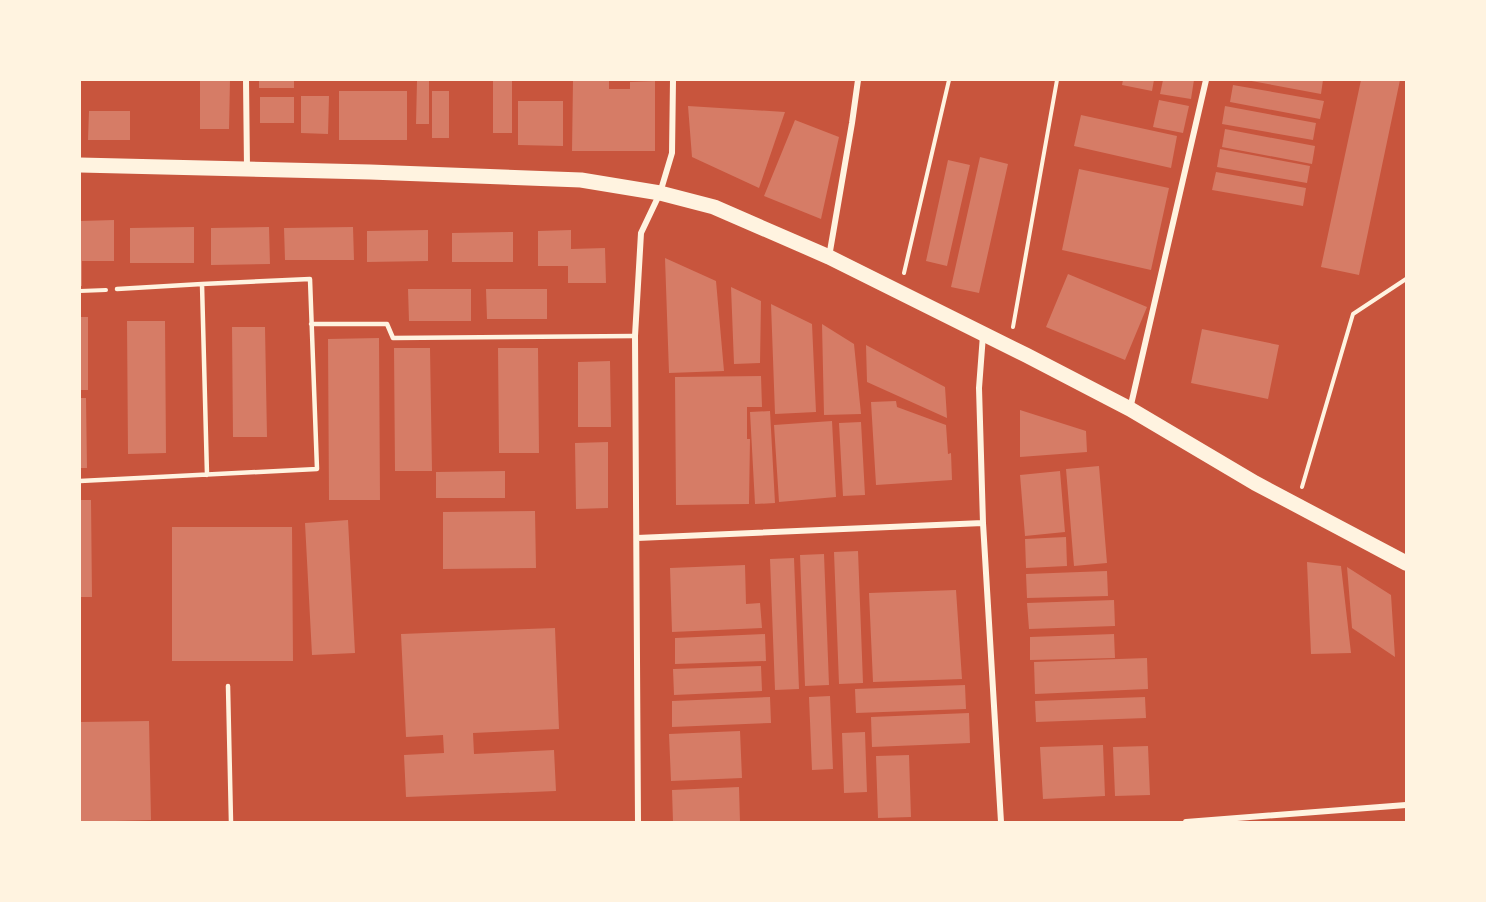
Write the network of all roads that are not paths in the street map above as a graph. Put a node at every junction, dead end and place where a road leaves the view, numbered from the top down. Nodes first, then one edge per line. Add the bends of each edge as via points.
1 (246, 80) edge
2 (673, 80) edge
3 (858, 80) edge
4 (1206, 80) edge
5 (80, 165) edge
6 (247, 169) junction
7 (660, 193) junction
8 (829, 257) junction
9 (202, 284) junction
10 (117, 289) road end
11 (311, 324) junction
12 (983, 334) junction
13 (635, 336) junction
14 (1130, 409) junction
15 (207, 475) junction
16 (80, 481) edge
17 (983, 523) junction
18 (637, 537) junction
19 (1407, 563) edge
20 (228, 686) dead end
21 (1407, 805) edge
22 (231, 822) edge
23 (638, 822) edge
24 (1002, 822) edge
25 (1186, 822) edge

1 - 6 street
2 - 7 street via 672,153
3 - 8 street
4 - 14 street
5 - 6 main road
6 - 7 main road via 581,180
7 - 8 main road via 714,207
7 - 13 street via 641,233
8 - 12 main road
9 - 10 lane
9 - 11 lane via 310,279
9 - 15 lane
11 - 13 lane via 387,324 393,338
11 - 15 lane via 317,469
12 - 14 main road
12 - 17 street via 979,388
13 - 18 street
14 - 19 main road via 1296,505
15 - 16 lane
17 - 18 street
17 - 24 street
18 - 23 street
20 - 22 lane
21 - 25 street

